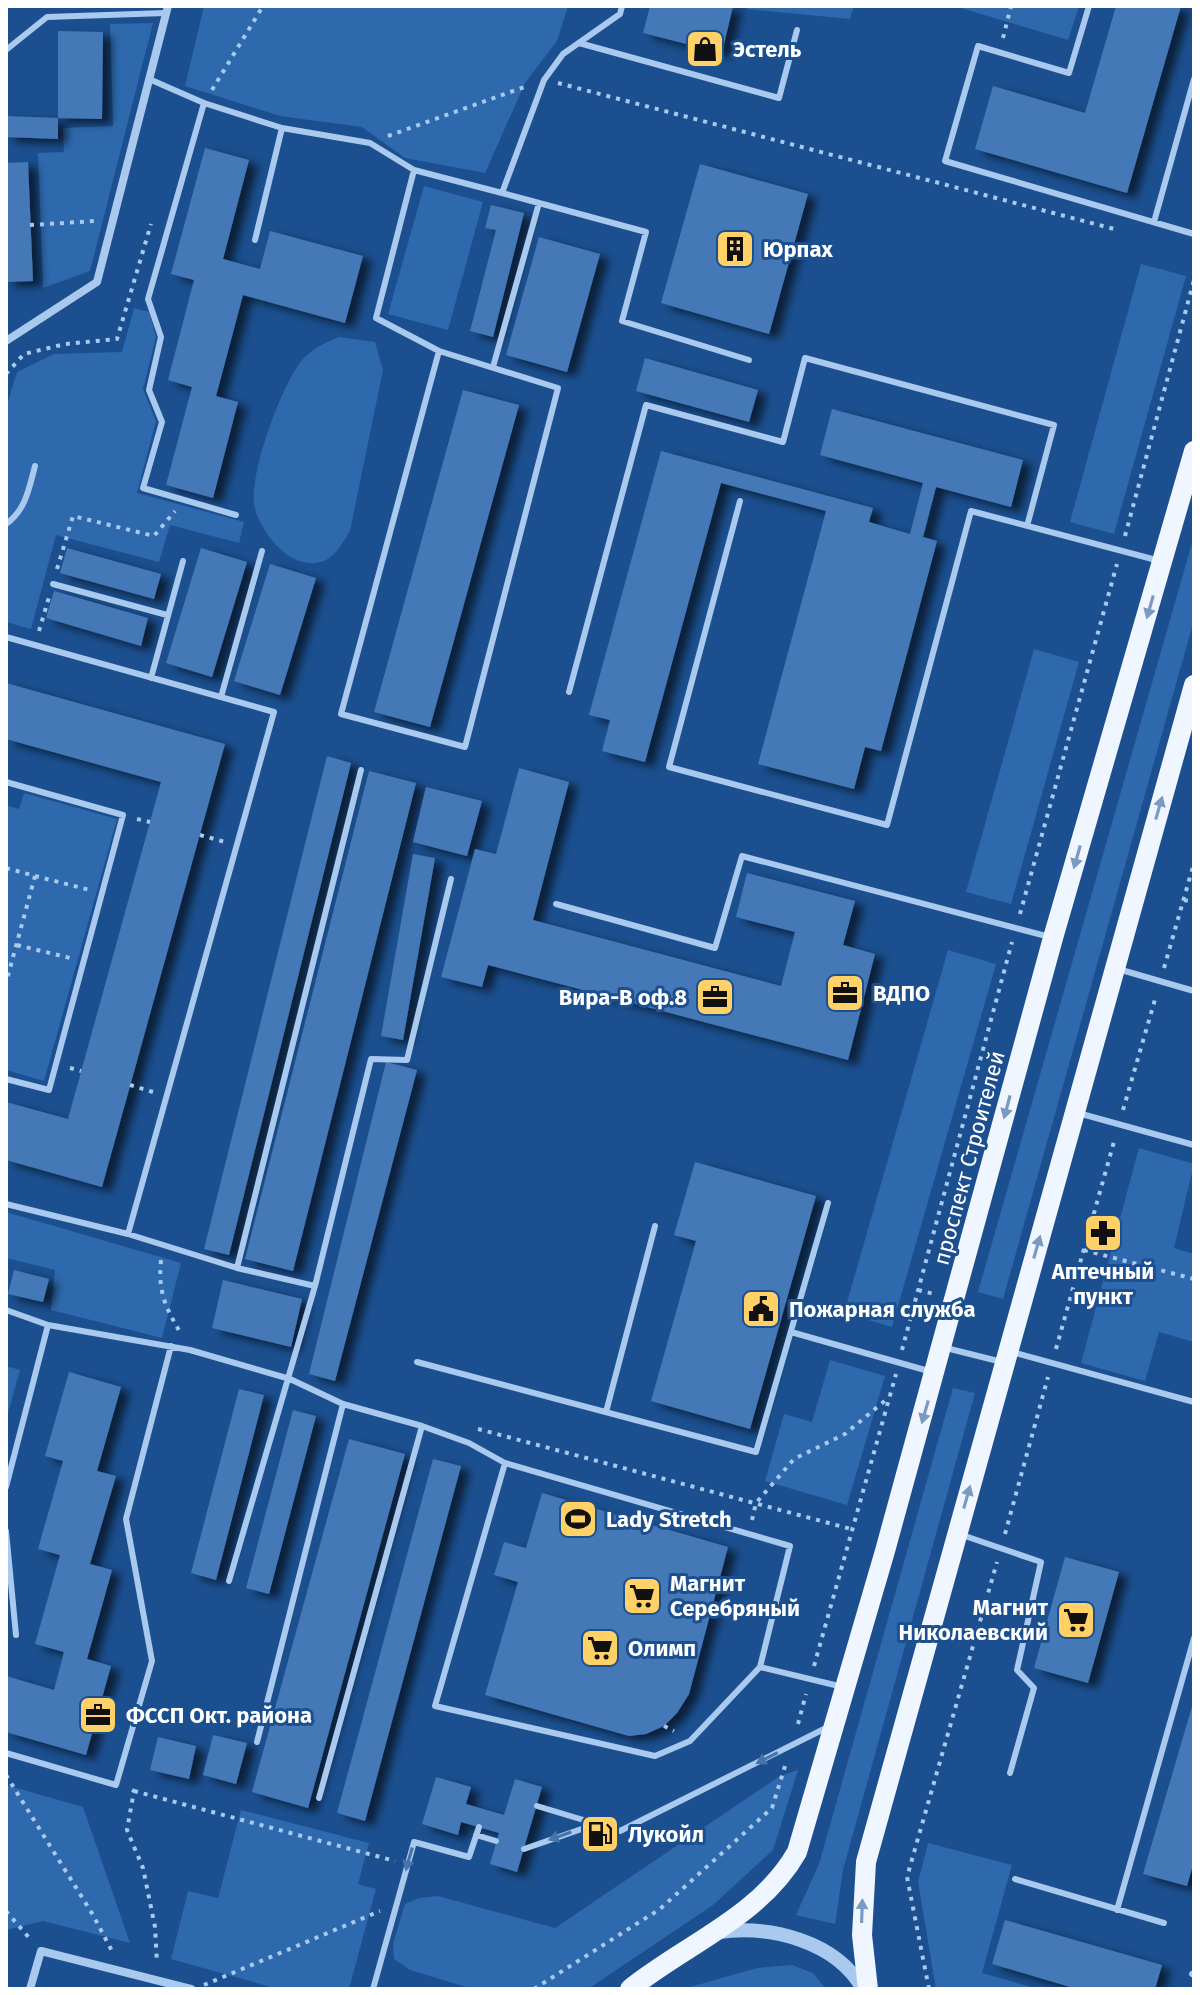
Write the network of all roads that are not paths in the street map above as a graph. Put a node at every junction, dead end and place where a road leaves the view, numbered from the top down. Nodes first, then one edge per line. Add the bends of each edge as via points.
1 (622, 6) edge
2 (1089, 6) edge
3 (167, 10) edge
4 (797, 30) dead end
5 (579, 43) junction
6 (6, 50) edge
7 (149, 79) junction
8 (1194, 79) edge
9 (204, 103) junction
10 (282, 128) junction
11 (414, 170) junction
12 (502, 193) junction
13 (539, 203) junction
14 (1154, 222) junction
15 (1194, 234) edge
16 (255, 240) dead end
17 (6, 341) edge
18 (439, 351) junction
19 (749, 360) dead end
20 (493, 367) junction
21 (1194, 451) edge
22 (35, 466) dead end
23 (740, 501) dead end
24 (1185, 512) edge
25 (236, 515) dead end
26 (6, 524) edge
27 (1027, 526) junction
28 (262, 551) dead end
29 (183, 561) dead end
30 (1163, 562) junction
31 (53, 584) road end
32 (167, 615) junction
33 (6, 637) edge
34 (151, 678) junction
35 (1194, 685) edge
36 (569, 692) dead end
37 (221, 697) junction
38 (361, 770) dead end
39 (6, 782) edge
40 (451, 879) dead end
41 (556, 904) dead end
42 (1053, 938) junction
43 (1115, 968) junction
44 (1194, 991) edge
45 (6, 1079) edge
46 (1074, 1112) junction
47 (1194, 1145) edge
48 (828, 1203) dead end
49 (6, 1204) edge
50 (655, 1226) dead end
51 (128, 1234) junction
52 (237, 1268) junction
53 (315, 1286) junction
54 (6, 1310) edge
55 (48, 1325) junction
56 (791, 1332) junction
57 (171, 1346) junction
58 (942, 1347) junction
59 (1007, 1357) junction
60 (417, 1362) dead end
61 (936, 1373) junction
62 (290, 1379) junction
63 (1194, 1402) edge
64 (343, 1404) junction
65 (606, 1412) junction
66 (422, 1426) junction
67 (505, 1463) junction
68 (6, 1487) edge
69 (6, 1531) edge
70 (957, 1533) junction
71 (229, 1581) dead end
72 (16, 1635) dead end
73 (1194, 1638) edge
74 (760, 1667) junction
75 (847, 1688) junction
76 (837, 1722) junction
77 (257, 1742) dead end
78 (6, 1753) edge
79 (1010, 1773) dead end
80 (319, 1798) dead end
81 (537, 1806) dead end
82 (596, 1824) junction
83 (479, 1827) dead end
84 (476, 1835) junction
85 (496, 1841) dead end
86 (524, 1849) dead end
87 (1015, 1879) dead end
88 (1117, 1910) junction
89 (1164, 1923) dead end
90 (710, 1934) junction
91 (157, 1985) edge
92 (30, 1989) edge
93 (193, 1989) edge
94 (373, 1989) edge
95 (630, 1989) edge
96 (866, 1989) edge

1 - 5 lane via 620,14
2 - 14 lane via 1069,73 978,46 945,161
3 - 6 lane via 47,17
3 - 7 street
4 - 5 lane via 779,98
5 - 12 lane via 563,54 544,80
7 - 9 lane
7 - 17 street via 97,282
8 - 14 lane
9 - 10 lane
9 - 25 lane via 148,299 161,337 149,390 162,422 143,488
10 - 11 lane via 370,143
10 - 16 lane
11 - 12 lane
11 - 18 lane via 376,318
12 - 13 lane
13 - 19 lane via 646,232 622,321
13 - 20 lane
14 - 15 lane
18 - 20 lane
18 - 20 lane via 341,714 465,747 558,388
21 - 24 main road, проспект Строителей
22 - 26 lane via 26,500
23 - 27 lane via 669,767 887,825 971,511
24 - 30 main road, проспект Строителей
27 - 30 lane
27 - 36 lane via 1054,425 805,358 783,442 646,405
28 - 37 lane
29 - 32 lane
30 -> 42 main road, проспект Строителей
31 - 32 lane
32 - 34 lane
33 - 34 lane
34 - 37 lane
43 -> 35 main road
37 - 51 lane via 274,712
38 - 52 lane
39 - 45 lane via 123,815 49,1090
40 - 53 lane via 407,1060 371,1059
41 - 42 lane via 715,948 742,856
42 -> 58 main road, проспект Строителей
43 - 44 lane
43 - 46 main road
46 - 47 lane
59 -> 46 main road
48 - 56 lane
49 - 51 lane
50 - 65 lane
51 - 52 lane
52 - 53 lane
53 - 62 lane
54 - 55 lane
55 - 57 lane
55 - 68 lane
56 - 61 lane
56 - 65 lane via 756,1452
57 - 62 lane
57 - 78 lane via 126,1519 152,1661 116,1785
58 - 59 lane
58 - 61 main road, проспект Строителей
59 - 63 lane via 1052,1363
70 -> 59 main road
60 - 65 lane
61 -> 75 main road, проспект Строителей
62 - 64 lane
62 - 71 lane
64 - 66 lane
64 - 77 lane
66 - 67 lane
66 - 80 lane
67 - 74 lane via 790,1546
67 - 74 lane via 435,1706 655,1756 690,1741
69 - 72 lane
70 - 79 lane via 1041,1562 1017,1670 1034,1688
96 -> 70 main road via 861,1913 866,1862
73 - 88 lane
74 - 75 lane
75 - 76 main road, проспект Строителей
76 -> 82 lane via 620,1831
76 - 90 main road, проспект Строителей via 797,1852 785,1873 765,1895
81 - 82 lane
82 -> 86 lane
83 - 84 lane
84 - 85 lane
84 -> 94 lane via 469,1857 414,1842
87 - 88 lane
88 - 89 lane
90 - 95 main road, проспект Строителей
90 - 96 street via 761,1932 809,1944 845,1966
91 - 92 street via 41,1951
91 - 93 street

